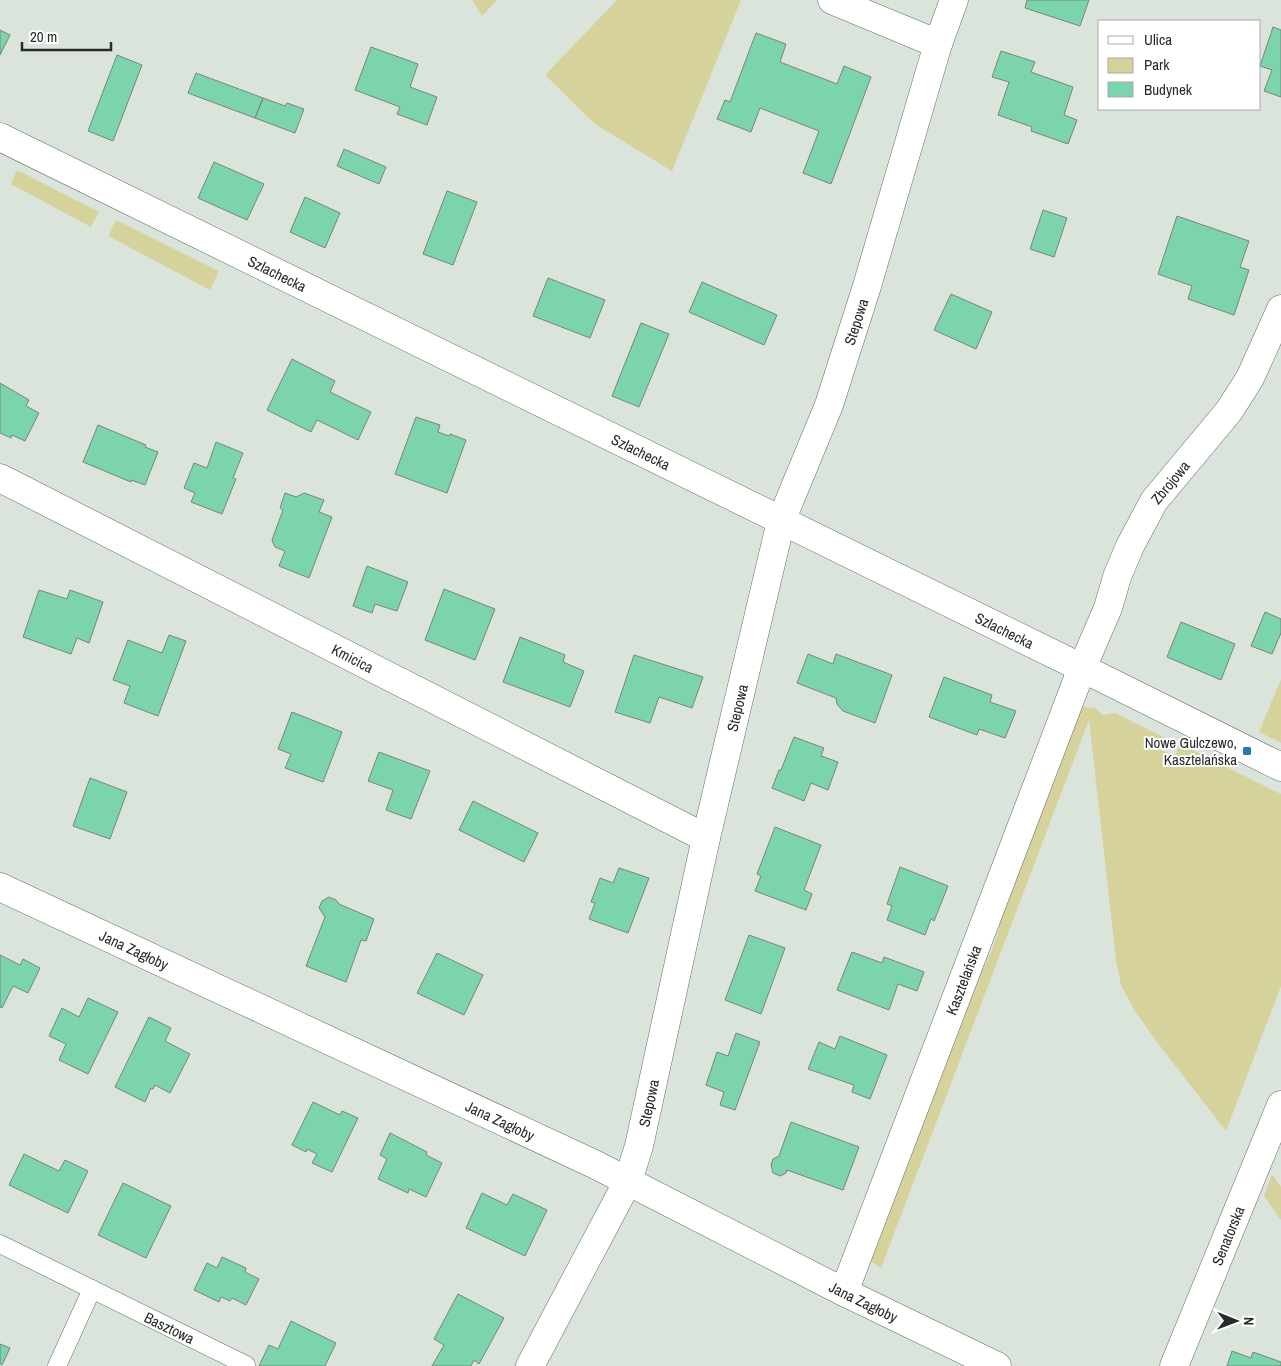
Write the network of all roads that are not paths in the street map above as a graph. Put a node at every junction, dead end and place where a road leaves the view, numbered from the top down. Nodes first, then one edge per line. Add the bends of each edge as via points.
1 (832, 0) edge
2 (954, 0) edge
3 (938, 44) junction
4 (0, 137) edge
5 (1281, 309) edge
6 (0, 478) edge
7 (781, 521) junction
8 (1082, 668) junction
9 (1281, 767) edge
10 (706, 838) junction
11 (0, 887) edge
12 (1281, 1105) edge
13 (628, 1182) junction
14 (0, 1244) edge
15 (92, 1289) junction
16 (844, 1292) junction
17 (246, 1365) dead end
18 (57, 1366) edge
19 (530, 1366) edge
20 (997, 1366) edge
21 (1174, 1366) edge

1 - 3 street
2 - 3 street, Stepowa
3 - 7 street, Stepowa via 829,405
4 - 7 street, Szlachecka
5 - 8 street, Zbrojowa via 1250,378 1229,411 1154,501 1130,546
6 - 10 street, Kmicica
7 - 8 street, Szlachecka
7 - 10 street, Stepowa
8 - 9 street, Szlachecka
8 - 16 street, Kasztelańska
10 - 13 street, Stepowa via 639,1146
11 - 13 street, Jana Zagłoby
12 - 21 street, Senatorska
13 - 16 street, Jana Zagłoby
13 - 19 street, Stepowa
14 - 15 lane, Basztowa
15 - 17 lane, Basztowa
15 - 18 lane
16 - 20 street, Jana Zagłoby

